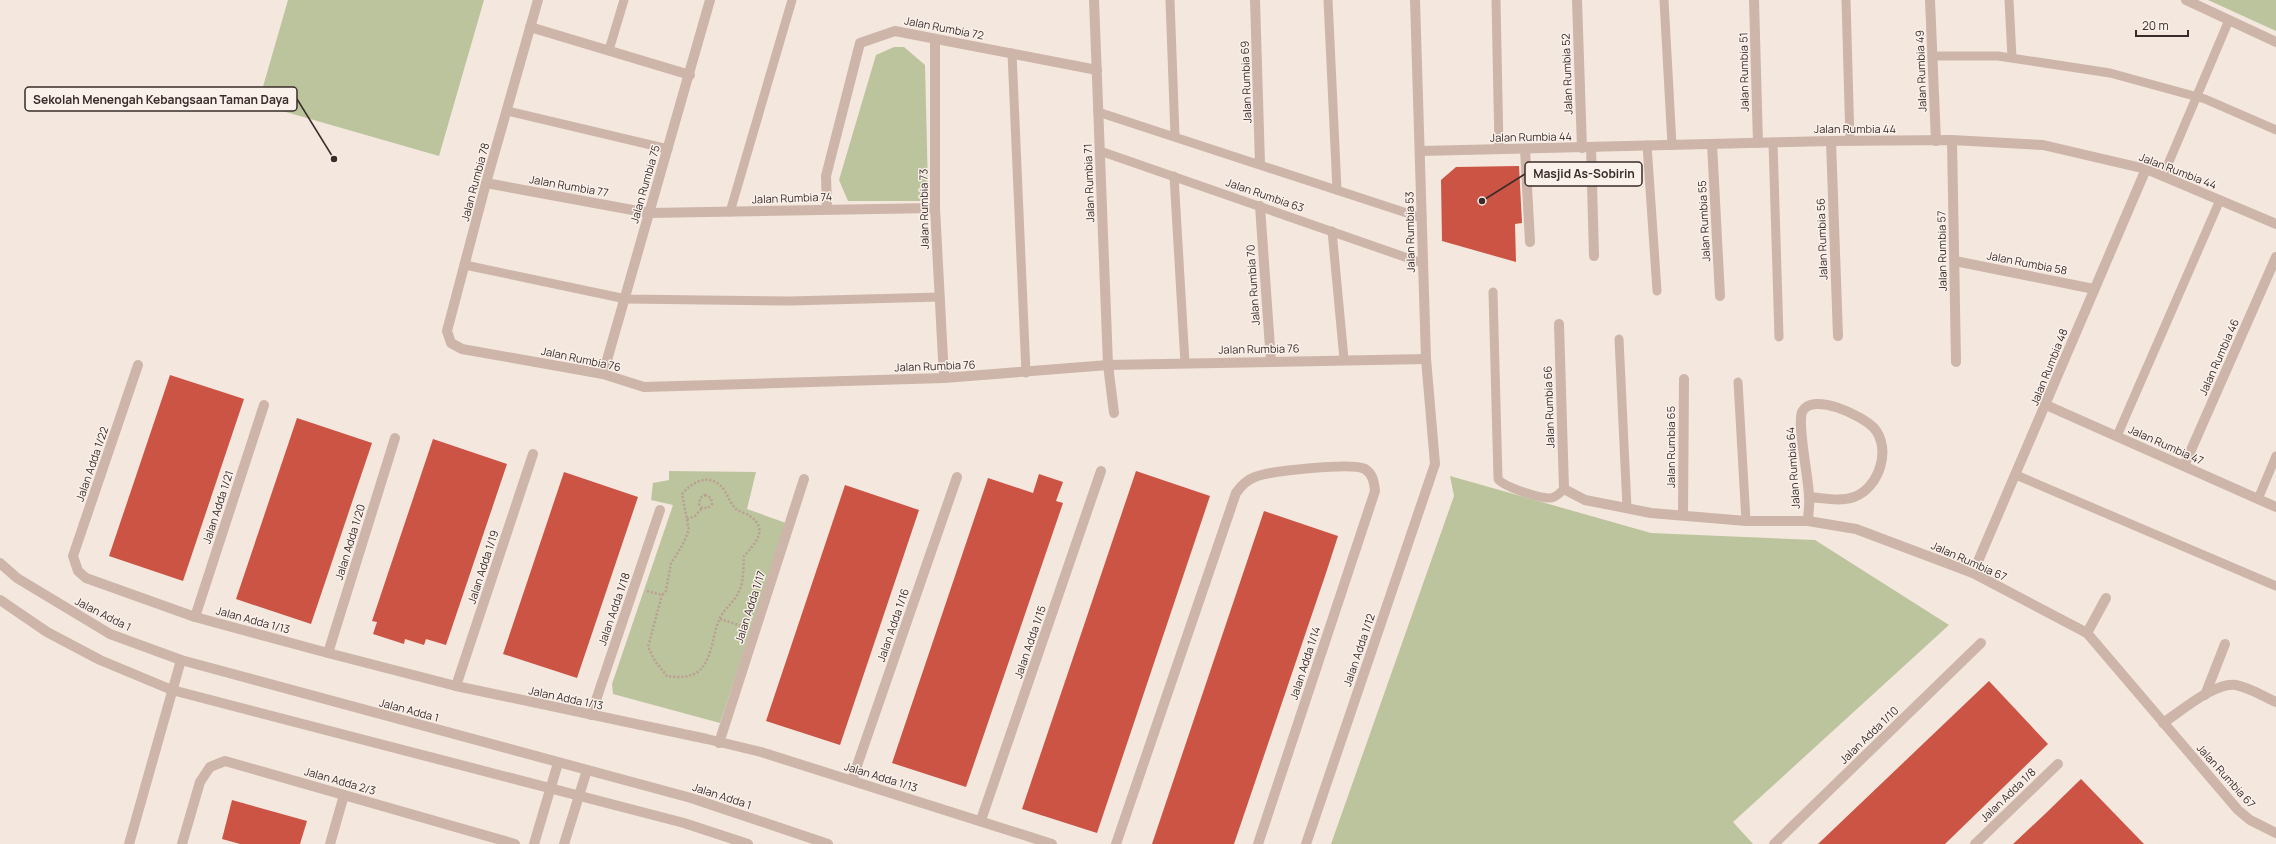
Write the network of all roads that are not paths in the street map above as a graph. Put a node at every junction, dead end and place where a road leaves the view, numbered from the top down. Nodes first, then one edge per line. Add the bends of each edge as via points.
1 (538, 0) edge
2 (624, 0) edge
3 (710, 0) edge
4 (792, 0) edge
5 (1094, 0) edge
6 (1170, 0) edge
7 (1255, 0) edge
8 (1328, 0) edge
9 (1415, 0) edge
10 (1496, 0) edge
11 (1577, 0) edge
12 (1664, 0) edge
13 (1754, 0) edge
14 (1846, 0) edge
15 (1930, 0) edge
16 (2009, 0) edge
17 (2186, 0) edge
18 (2229, 20) junction
19 (530, 27) junction
20 (935, 39) junction
21 (2276, 42) edge
22 (609, 50) junction
23 (1012, 53) junction
24 (1932, 56) junction
25 (2012, 58) junction
26 (1097, 70) junction
27 (690, 75) junction
28 (2198, 97) junction
29 (507, 111) junction
30 (1098, 112) junction
31 (2276, 130) edge
32 (1175, 136) junction
33 (1952, 140) junction
34 (1831, 141) junction
35 (1850, 141) junction
36 (1936, 141) junction
37 (1773, 142) junction
38 (1758, 143) junction
39 (1712, 144) junction
40 (1647, 145) junction
41 (1672, 145) junction
42 (1586, 147) junction
43 (668, 149) junction
44 (1499, 149) junction
45 (1525, 149) junction
46 (1100, 150) junction
47 (1420, 151) junction
48 (1260, 164) junction
49 (2146, 169) junction
50 (1174, 176) junction
51 (2163, 176) junction
52 (486, 183) junction
53 (1337, 190) junction
54 (2220, 200) junction
55 (1260, 206) junction
56 (935, 208) junction
57 (827, 209) junction
58 (730, 212) junction
59 (649, 213) junction
60 (1422, 218) junction
61 (2276, 224) edge
62 (1332, 231) junction
63 (1530, 242) dead end
64 (1594, 256) dead end
65 (2276, 257) edge
66 (1955, 261) junction
67 (1422, 262) junction
68 (465, 265) junction
69 (2094, 289) junction
70 (1657, 291) dead end
71 (1493, 292) dead end
72 (1720, 296) dead end
73 (940, 297) junction
74 (626, 299) junction
75 (1559, 324) dead end
76 (1838, 336) dead end
77 (1779, 337) dead end
78 (1619, 339) dead end
79 (451, 343) joint
80 (1344, 359) junction
81 (1426, 359) junction
82 (1271, 362) junction
83 (1956, 362) dead end
84 (1185, 363) junction
85 (138, 365) dead end
86 (1108, 365) junction
87 (1026, 373) junction
88 (603, 374) junction
89 (944, 378) junction
90 (1684, 378) dead end
91 (1738, 382) dead end
92 (264, 404) dead end
93 (2046, 405) junction
94 (1114, 413) dead end
95 (2117, 436) junction
96 (395, 438) dead end
97 (533, 454) dead end
98 (2276, 456) edge
99 (1435, 464) joint
100 (2184, 466) junction
101 (1101, 471) dead end
102 (2016, 476) junction
103 (957, 477) dead end
104 (804, 479) dead end
105 (1564, 489) junction
106 (1809, 497) junction
107 (2258, 499) junction
108 (2276, 507) edge
109 (1627, 508) junction
110 (660, 510) dead end
111 (1683, 515) junction
112 (1746, 521) junction
113 (1808, 521) junction
114 (0, 564) edge
115 (78, 570) joint
116 (1973, 574) junction
117 (2276, 586) edge
118 (2106, 598) dead end
119 (0, 600) edge
120 (195, 617) junction
121 (2087, 634) junction
122 (1981, 643) dead end
123 (2225, 644) dead end
124 (328, 653) junction
125 (181, 660) junction
126 (456, 686) junction
127 (172, 690) junction
128 (2205, 695) junction
129 (2276, 702) edge
130 (591, 715) junction
131 (2163, 723) junction
132 (719, 743) junction
133 (558, 763) junction
134 (2058, 764) dead end
135 (587, 770) junction
136 (852, 780) junction
137 (551, 788) junction
138 (344, 795) junction
139 (579, 795) junction
140 (981, 820) junction
141 (2276, 832) edge
142 (481, 839) edge
143 (129, 844) edge
144 (182, 844) edge
145 (330, 844) edge
146 (515, 844) edge
147 (534, 844) edge
148 (564, 844) edge
149 (748, 844) edge
150 (828, 844) edge
151 (1052, 844) edge
152 (1116, 844) edge
153 (1258, 844) edge
154 (1306, 844) edge
155 (1774, 844) edge
156 (1975, 844) edge

1 - 19 street, Jalan Rumbia 78
2 - 22 lane
3 - 27 street, Jalan Rumbia 75
4 - 58 lane
5 - 26 street, Jalan Rumbia 71
6 - 32 lane
7 - 48 street, Jalan Rumbia 69
8 - 53 lane
9 - 47 street, Jalan Rumbia 53
10 - 44 lane
11 - 42 street, Jalan Rumbia 52
12 - 41 lane
13 - 38 street, Jalan Rumbia 51
14 - 35 lane
15 - 24 street, Jalan Rumbia 49
16 - 25 lane
17 - 18 street
18 - 21 street
18 - 28 lane
19 - 22 street
19 - 29 street, Jalan Rumbia 78
20 - 23 street, Jalan Rumbia 72
20 - 56 street, Jalan Rumbia 73
20 - 57 street, Jalan Rumbia 72 via 895,31 860,42 826,176
22 - 27 street
23 - 26 street, Jalan Rumbia 72
23 - 87 lane
24 - 25 lane
24 - 36 street, Jalan Rumbia 49
25 - 28 lane via 2110,74
26 - 30 street, Jalan Rumbia 71
27 - 43 street, Jalan Rumbia 75
28 - 31 lane
28 - 51 lane
29 - 43 lane
29 - 52 street, Jalan Rumbia 78
30 - 32 lane
30 - 46 street, Jalan Rumbia 71
32 - 48 lane
33 - 36 street, Jalan Rumbia 44
33 - 49 street, Jalan Rumbia 44 via 2043,145
33 - 66 street, Jalan Rumbia 57
34 - 35 street, Jalan Rumbia 44
34 - 37 street, Jalan Rumbia 44
34 - 76 street, Jalan Rumbia 56
35 - 36 street, Jalan Rumbia 44
37 - 38 street, Jalan Rumbia 44
37 - 77 lane
38 - 39 street, Jalan Rumbia 44
39 - 41 street, Jalan Rumbia 44
39 - 72 street, Jalan Rumbia 55
40 - 41 street, Jalan Rumbia 44
40 - 42 street, Jalan Rumbia 44
40 - 70 lane
42 - 45 street, Jalan Rumbia 44
42 - 64 street, Jalan Rumbia 52
43 - 59 street, Jalan Rumbia 75
44 - 45 street, Jalan Rumbia 44
44 - 47 street, Jalan Rumbia 44
45 - 63 street
46 - 50 lane, Jalan Rumbia 63
46 - 86 street, Jalan Rumbia 71
47 - 60 street, Jalan Rumbia 53
48 - 53 lane
49 - 51 street, Jalan Rumbia 44
49 - 69 street, Jalan Rumbia 48
50 - 55 lane, Jalan Rumbia 63
50 - 84 lane
51 - 54 street, Jalan Rumbia 44
52 - 59 street, Jalan Rumbia 77
52 - 68 street, Jalan Rumbia 78
53 - 60 lane
54 - 61 street, Jalan Rumbia 44
54 - 95 lane
55 - 62 lane, Jalan Rumbia 63
55 - 82 street, Jalan Rumbia 70
56 - 57 street, Jalan Rumbia 74
56 - 73 street, Jalan Rumbia 73
57 - 58 street, Jalan Rumbia 74
58 - 59 street, Jalan Rumbia 74
59 - 74 street, Jalan Rumbia 75
60 - 67 street, Jalan Rumbia 53
62 - 67 lane, Jalan Rumbia 63
62 - 80 lane
65 - 100 street, Jalan Rumbia 46
66 - 69 street, Jalan Rumbia 58
66 - 83 street, Jalan Rumbia 57
67 - 81 street, Jalan Rumbia 53
68 - 74 lane
68 - 79 street, Jalan Rumbia 78 via 447,331
69 - 93 street, Jalan Rumbia 48
71 - 105 lane via 1498,479 1506,486 1548,498 1557,496
73 - 74 lane via 790,301
73 - 89 street, Jalan Rumbia 73
74 - 88 street, Jalan Rumbia 75
75 - 105 street, Jalan Rumbia 66
78 - 109 lane
79 - 88 street, Jalan Rumbia 76 via 462,349
80 - 81 street, Jalan Rumbia 76
80 - 82 street, Jalan Rumbia 76
81 - 99 street, Jalan Rumbia 53
82 - 84 street, Jalan Rumbia 76
84 - 86 street, Jalan Rumbia 76
85 - 115 street, Jalan Adda 1/22 via 73,556
86 - 87 street, Jalan Rumbia 76
86 - 94 street, Jalan Rumbia 71
87 - 89 street, Jalan Rumbia 76
88 - 89 street, Jalan Rumbia 76 via 644,387
90 - 111 street, Jalan Rumbia 65
91 - 112 lane
92 - 120 street, Jalan Adda 1/21
93 - 95 street, Jalan Rumbia 47
93 - 102 street, Jalan Rumbia 48
95 - 100 street, Jalan Rumbia 47
96 - 124 street, Jalan Adda 1/20
97 - 126 street, Jalan Adda 1/19
98 - 107 lane
99 - 154 street, Jalan Adda 1/12
100 - 107 street, Jalan Rumbia 47
101 - 140 street, Jalan Adda 1/15
102 - 116 street, Jalan Rumbia 48
102 - 117 lane
103 - 136 street, Jalan Adda 1/16
104 - 132 street, Jalan Adda 1/17
105 - 109 street, Jalan Rumbia 67 via 1585,500
106 - 106 street, Jalan Rumbia 64 via 1802,413 1811,404 1822,403 1848,412 1874,428 1881,445 1881,464 1874,481 1863,493 1842,500
106 - 113 street, Jalan Rumbia 64
107 - 108 street, Jalan Rumbia 47
109 - 111 street, Jalan Rumbia 67
110 - 130 street, Jalan Adda 1/18
111 - 112 street, Jalan Rumbia 67
112 - 113 street, Jalan Rumbia 67
113 - 116 street, Jalan Rumbia 67 via 1870,532
114 - 125 street, Jalan Adda 1 via 17,578 110,634
115 - 120 street, Jalan Adda 1/13 via 86,578
116 - 121 street, Jalan Rumbia 67
118 - 121 street
119 - 127 street via 48,632 100,660
120 - 124 street, Jalan Adda 1/13
121 - 131 street, Jalan Rumbia 67
122 - 155 street, Jalan Adda 1/10
123 - 128 street
124 - 126 street, Jalan Adda 1/13
125 - 127 street
125 - 133 street, Jalan Adda 1
126 - 130 street, Jalan Adda 1/13
127 - 137 street
127 - 143 street
128 - 129 street via 2225,685 2235,685
128 - 131 street
130 - 132 street, Jalan Adda 1/13
131 - 141 street, Jalan Rumbia 67 via 2238,810 2250,820
132 - 136 street, Jalan Adda 1/13 via 761,752
133 - 135 street, Jalan Adda 1
133 - 137 street
134 - 156 street, Jalan Adda 1/8
135 - 139 street
135 - 150 street, Jalan Adda 1 via 691,798
136 - 140 street, Jalan Adda 1/13
137 - 139 street
137 - 147 street
138 - 142 street, Jalan Adda 2/3
138 - 144 street, Jalan Adda 2/3 via 225,761 210,767 200,782
138 - 145 street
139 - 148 street
139 - 149 street via 684,823
140 - 151 street, Jalan Adda 1/13
142 - 146 street, Jalan Adda 2/3
152 - 153 street, Jalan Adda 1/14 via 1236,493 1243,484 1266,474 1346,466 1365,469 1373,477 1375,490

